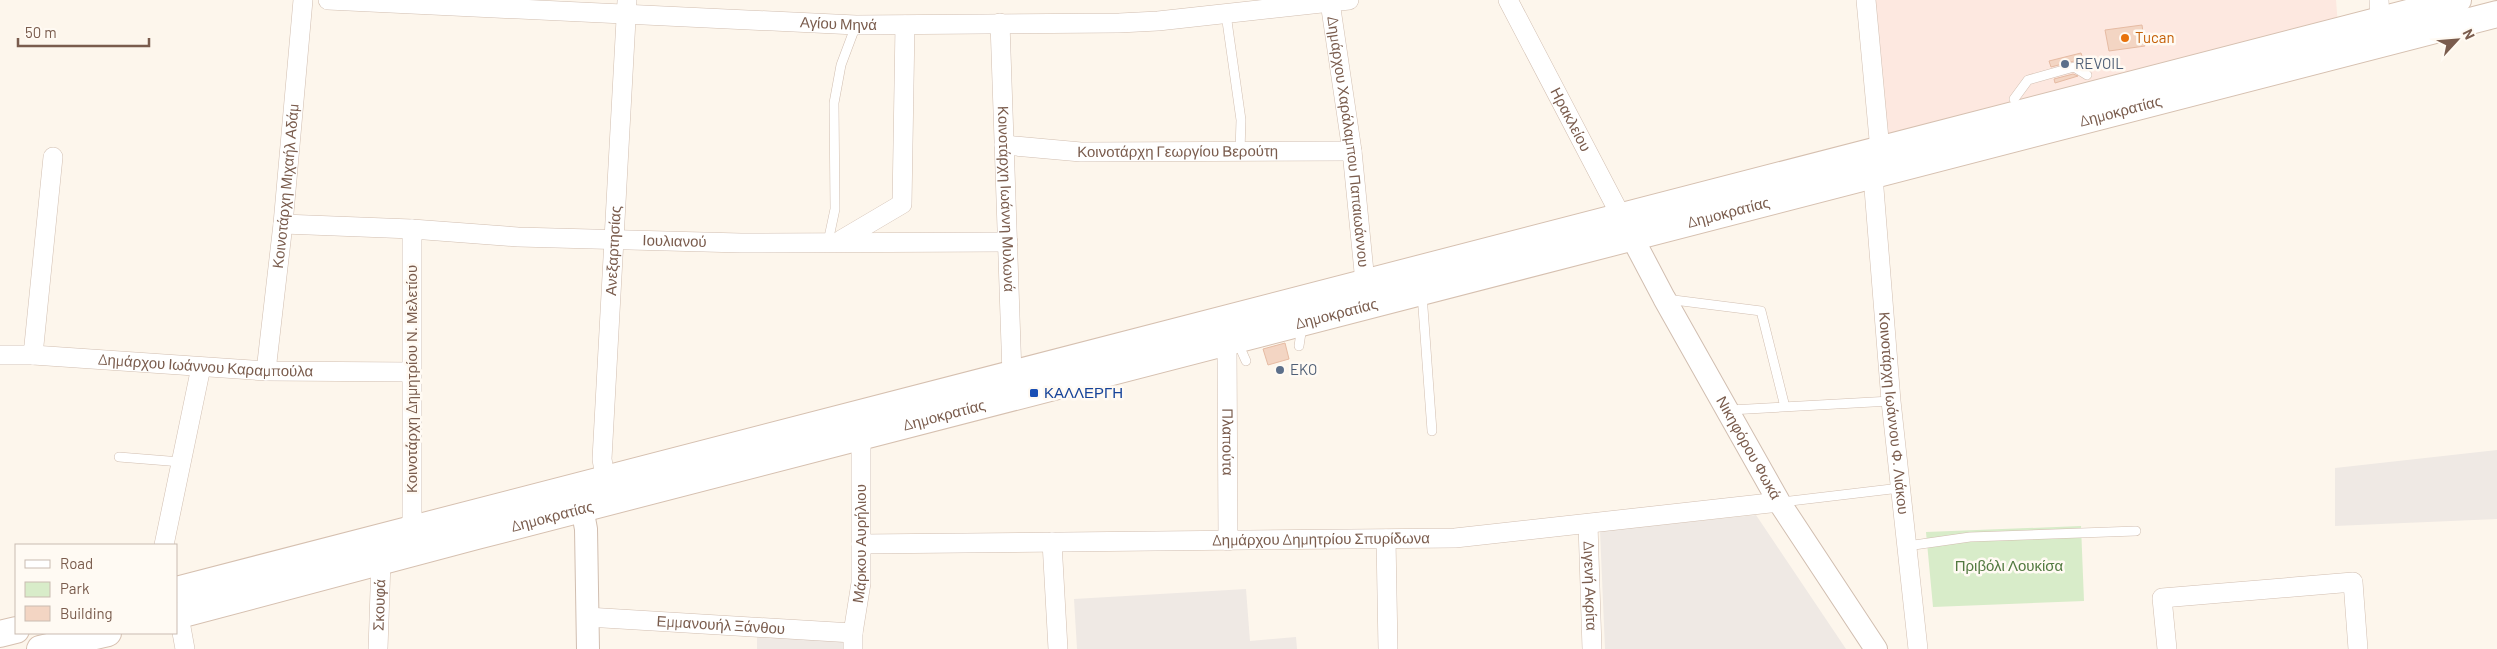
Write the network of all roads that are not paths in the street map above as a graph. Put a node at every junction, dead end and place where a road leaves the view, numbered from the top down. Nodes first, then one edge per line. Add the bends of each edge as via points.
1 (303, 0) edge
2 (328, 0) edge
3 (341, 0) edge
4 (1349, 0) edge
5 (1508, 0) edge
6 (1866, 0) edge
7 (2458, 0) edge
8 (1330, 2) junction
9 (462, 3) edge
10 (627, 7) edge
11 (2379, 10) edge
12 (1226, 14) junction
13 (2497, 14) edge
14 (1000, 23) junction
15 (856, 25) junction
16 (905, 25) junction
17 (2305, 52) junction
18 (2087, 75) dead end
19 (2014, 99) dead end
20 (1004, 145) junction
21 (1880, 150) junction
22 (1240, 151) junction
23 (1352, 151) junction
24 (53, 157) dead end
25 (1873, 176) junction
26 (1621, 216) junction
27 (282, 224) junction
28 (412, 229) junction
29 (1633, 239) junction
30 (614, 240) junction
31 (833, 241) junction
32 (1008, 242) junction
33 (1365, 282) junction
34 (1422, 293) junction
35 (1664, 298) junction
36 (1236, 348) junction
37 (0, 355) edge
38 (33, 355) junction
39 (201, 367) junction
40 (266, 371) junction
41 (412, 372) junction
42 (1012, 374) junction
43 (1891, 401) junction
44 (1785, 407) junction
45 (1727, 410) junction
46 (1432, 431) dead end
47 (861, 438) junction
48 (120, 457) dead end
49 (181, 462) junction
50 (1900, 488) junction
51 (607, 490) junction
52 (580, 497) junction
53 (1779, 502) junction
54 (1588, 524) junction
55 (412, 529) junction
56 (2136, 531) dead end
57 (1386, 540) junction
58 (1228, 541) junction
59 (1052, 542) junction
60 (164, 544) edge
61 (861, 544) junction
62 (1907, 546) junction
63 (381, 561) junction
64 (178, 589) edge
65 (178, 616) edge
66 (587, 616) junction
67 (15, 630) edge
68 (0, 634) edge
69 (104, 634) edge
70 (853, 641) edge
71 (40, 649) edge
72 (185, 649) edge
73 (378, 649) edge
74 (588, 649) edge
75 (1058, 649) edge
76 (1388, 649) edge
77 (1592, 649) edge
78 (1876, 649) edge
79 (1918, 649) edge
80 (2167, 649) edge
81 (2358, 649) edge

1 - 27 street, Κοινοτάρχη Μιχαήλ Αδάμ
2 - 3 street, Αγίου Μηνά
3 - 9 street, Αγίου Μηνά
4 - 8 street, Αγίου Μηνά
5 - 26 street, Ηρακλείου
6 - 21 street
7 - 11 main road, Δημοκρατίας
8 - 12 street, Αγίου Μηνά
8 - 23 street, Δημάρχου Χαράλαμπου Παπαιωάννου
9 - 10 street, Αγίου Μηνά
10 - 15 street, Αγίου Μηνά
10 - 30 street, Ανεξαρτησίας
11 - 17 main road, Δημοκρατίας
12 - 14 street, Αγίου Μηνά via 1119,23
12 - 22 lane via 1241,120
13 - 17 main road, Δημοκρατίας
14 - 16 street, Αγίου Μηνά
14 - 20 street, Κοινοτάρχη Ιωάννη Μυλωνά
15 - 16 street, Αγίου Μηνά
15 - 31 lane via 841,65 834,103
16 - 31 street via 902,204
17 - 21 main road, Δημοκρατίας
17 - 25 main road, Δημοκρατίας
18 - 19 lane via 2074,67 2028,80
20 - 22 street, Κοινοτάρχη Γεωργίου Βερούτη via 1081,152
20 - 32 street, Κοινοτάρχη Ιωάννη Μυλωνά
21 - 26 main road, Δημοκρατίας
22 - 23 street, Κοινοτάρχη Γεωργίου Βερούτη
23 - 33 street, Δημάρχου Χαράλαμπου Παπαιωάννου
24 - 38 street
25 - 29 main road, Δημοκρατίας
25 - 43 street, Κοινοτάρχη Ιωάννου Φ. Λιάκου
26 - 29 street, Ηρακλείου
26 - 33 main road, Δημοκρατίας
27 - 28 street, Ιουλιανού
27 - 40 street, Κοινοτάρχη Μιχαήλ Αδάμ
28 - 30 street, Ιουλιανού
28 - 41 street, Κοινοτάρχη Δημητρίου Ν. Μελετίου
29 - 34 main road, Δημοκρατίας
29 - 35 street, Νικηφόρου Φωκά
30 - 31 street, Ιουλιανού
30 - 51 street, Ανεξαρτησίας via 602,459
31 - 32 street, Ιουλιανού
32 - 42 street, Κοινοτάρχη Ιωάννη Μυλωνά
33 - 42 main road, Δημοκρατίας
34 - 36 main road, Δημοκρατίας via 1301,335
34 - 46 lane
35 - 44 lane via 1761,311
35 - 45 street, Νικηφόρου Φωκά
36 - 47 main road, Δημοκρατίας
36 - 58 street, Πλαπούτα
37 - 38 street, Δημάρχου Ιωάννου Καραμπούλα
38 - 39 street, Δημάρχου Ιωάννου Καραμπούλα
39 - 40 street, Δημάρχου Ιωάννου Καραμπούλα
39 - 49 street
40 - 41 street, Δημάρχου Ιωάννου Καραμπούλα
41 - 55 street, Κοινοτάρχη Δημητρίου Ν. Μελετίου
42 - 51 main road, Δημοκρατίας
43 - 44 lane
43 - 50 street, Κοινοτάρχη Ιωάννου Φ. Λιάκου
44 - 45 lane
45 - 53 street, Νικηφόρου Φωκά
47 - 51 main road, Δημοκρατίας
47 - 61 street, Μάρκου Αυρήλιου
48 - 49 lane
49 - 60 street
50 - 53 lane
50 - 62 street, Κοινοτάρχη Ιωάννου Φ. Λιάκου
51 - 52 main road, Δημοκρατίας
52 - 55 main road, Δημοκρατίας
52 - 63 main road, Δημοκρατίας
52 - 66 street via 586,529
53 - 54 street, Δημάρχου Δημητρίου Σπυρίδωνα
53 - 78 street, Νικηφόρου Φωκά
54 - 57 street, Δημάρχου Δημητρίου Σπυρίδωνα via 1454,538
54 - 77 street, Διγενή Ακρίτα
55 - 64 main road, Δημοκρατίας
56 - 62 lane via 1970,538
57 - 58 street, Δημάρχου Δημητρίου Σπυρίδωνα
57 - 76 street
58 - 59 street, Δημάρχου Δημητρίου Σπυρίδωνα
59 - 61 street, Δημάρχου Δημητρίου Σπυρίδωνα
59 - 75 street
61 - 70 street, Μάρκου Αυρήλιου via 862,583
62 - 79 street, Κοινοτάρχη Ιωάννου Φ. Λιάκου
63 - 65 main road, Δημοκρατίας
63 - 73 street, Σκουφά
65 - 72 street
66 - 70 street, Εμμανουήλ Ξάνθου
66 - 74 street
67 - 68 main road
69 - 71 main road
80 - 81 street via 2162,598 2353,582

